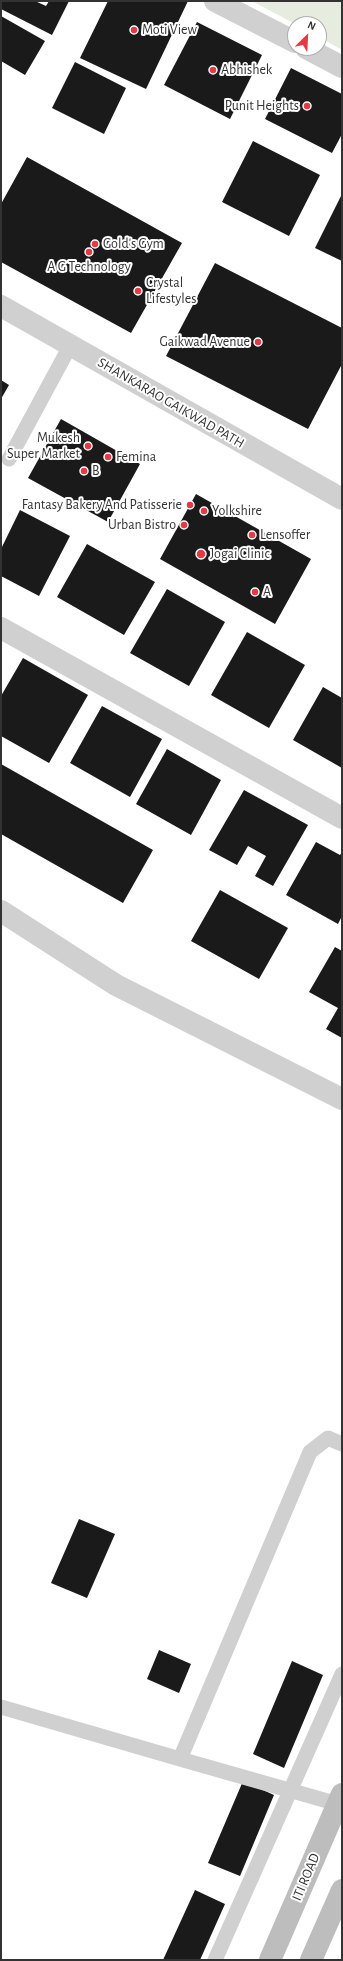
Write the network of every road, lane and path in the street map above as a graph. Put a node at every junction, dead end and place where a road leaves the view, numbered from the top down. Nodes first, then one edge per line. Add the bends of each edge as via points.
1 (215, 1) edge
2 (287, 38) edge
3 (321, 56) edge
4 (342, 67) edge
5 (1, 306) edge
6 (70, 346) junction
7 (9, 458) dead end
8 (342, 499) edge
9 (1, 628) edge
10 (342, 818) edge
11 (1, 912) edge
12 (342, 1099) edge
13 (342, 1444) edge
14 (342, 1674) edge
15 (1, 1708) edge
16 (180, 1759) junction
17 (291, 1790) junction
18 (340, 1799) edge
19 (342, 1890) edge
20 (215, 1960) edge
21 (270, 1960) edge
22 (311, 1960) edge

1 - 2 street
3 - 4 street
5 - 6 street, SHANKARAO GAIKWAD PATH
6 - 7 lane
6 - 8 street, SHANKARAO GAIKWAD PATH
9 - 10 street
11 - 12 street via 116,985
13 - 16 lane via 328,1438 310,1452
14 - 17 lane
15 - 16 lane
16 - 17 lane
17 - 18 lane
17 - 20 lane
18 - 21 main road, ITI ROAD
19 - 22 main road

